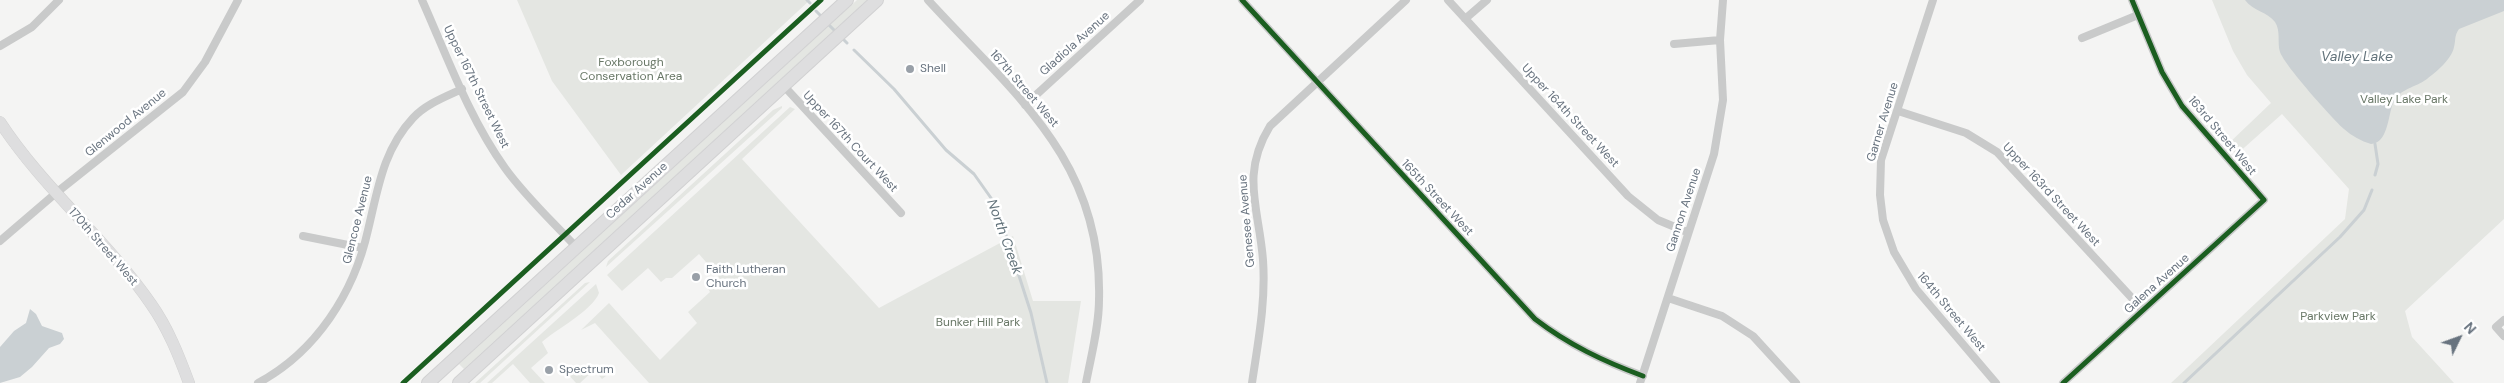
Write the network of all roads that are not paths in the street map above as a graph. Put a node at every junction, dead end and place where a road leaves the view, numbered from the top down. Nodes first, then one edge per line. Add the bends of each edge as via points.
1 (59, 0) edge
2 (238, 0) edge
3 (422, 0) edge
4 (847, 0) edge
5 (877, 0) edge
6 (928, 0) edge
7 (1140, 0) edge
8 (1242, 0) edge
9 (1406, 0) edge
10 (1448, 0) edge
11 (1486, 0) edge
12 (1724, 0) edge
13 (1933, 0) edge
14 (2132, 0) edge
15 (2138, 15) junction
16 (1465, 20) junction
17 (2082, 38) dead end
18 (1720, 40) junction
19 (1674, 44) dead end
20 (0, 46) edge
21 (1317, 82) junction
22 (784, 86) junction
23 (462, 89) junction
24 (1025, 105) junction
25 (1898, 111) junction
26 (0, 122) edge
27 (56, 193) junction
28 (2264, 200) joint
29 (901, 214) dead end
30 (1687, 232) junction
31 (303, 236) dead end
32 (0, 241) edge
33 (576, 247) junction
34 (364, 248) junction
35 (1894, 252) joint
36 (1668, 298) junction
37 (2143, 310) junction
38 (2504, 320) edge
39 (2504, 336) edge
40 (1642, 379) edge
41 (189, 383) edge
42 (258, 383) edge
43 (428, 383) edge
44 (458, 383) edge
45 (1086, 383) edge
46 (1252, 383) edge
47 (1796, 383) edge
48 (1996, 383) edge
49 (2063, 383) edge

1 - 20 street via 32,27
2 - 27 street, Glenwood Avenue via 205,62 182,92
3 - 23 street, Upper 167th Street West
4 - 33 main road, Cedar Avenue
5 - 22 main road, Cedar Avenue
6 - 24 street, 167th Street West
7 - 24 street, Gladiola Avenue
8 - 21 street, 165th Street West
9 - 21 street, Genesee Avenue
10 - 16 street, Upper 164th Street West
11 - 16 street
12 - 18 street, Gannon Avenue
13 - 25 street, Garner Avenue
14 - 15 street, 163rd Street West
15 - 17 street
15 - 28 street, 163rd Street West via 2162,72 2182,106
16 - 30 street, Upper 164th Street West via 1628,196 1658,220
18 - 19 street
18 - 30 street, Gannon Avenue via 1723,100 1720,129
21 - 40 street, 165th Street West via 1535,319 1585,353
21 - 46 street, Genesee Avenue via 1270,126 1254,160 1252,185 1263,260 1263,312
22 - 29 street, Upper 167th Court West
22 - 44 main road, Cedar Avenue
23 - 33 street, Upper 167th Street West via 505,168
23 - 34 street, Glencoe Avenue via 414,117 392,146 378,181
24 - 45 street, 167th Street West via 1068,162 1094,232 1099,302
25 - 35 street, Garner Avenue via 1881,160 1880,177 1883,220
25 - 37 street, Upper 163rd Street West via 1966,133 1997,152
26 - 27 street, 170th Street West
27 - 32 street, Glenwood Avenue
27 - 41 street, 170th Street West via 152,305 178,353
28 - 37 street, Galena Avenue
30 - 36 street, Gannon Avenue
31 - 34 street
33 - 43 main road, Cedar Avenue
34 - 42 street, Glencoe Avenue via 352,281 325,326 284,366
35 - 48 street, 164th Street West via 1916,289
36 - 40 street, Gannon Avenue
36 - 47 street via 1722,316 1753,336
37 - 49 street, Galena Avenue
38 - 39 street via 2496,327

